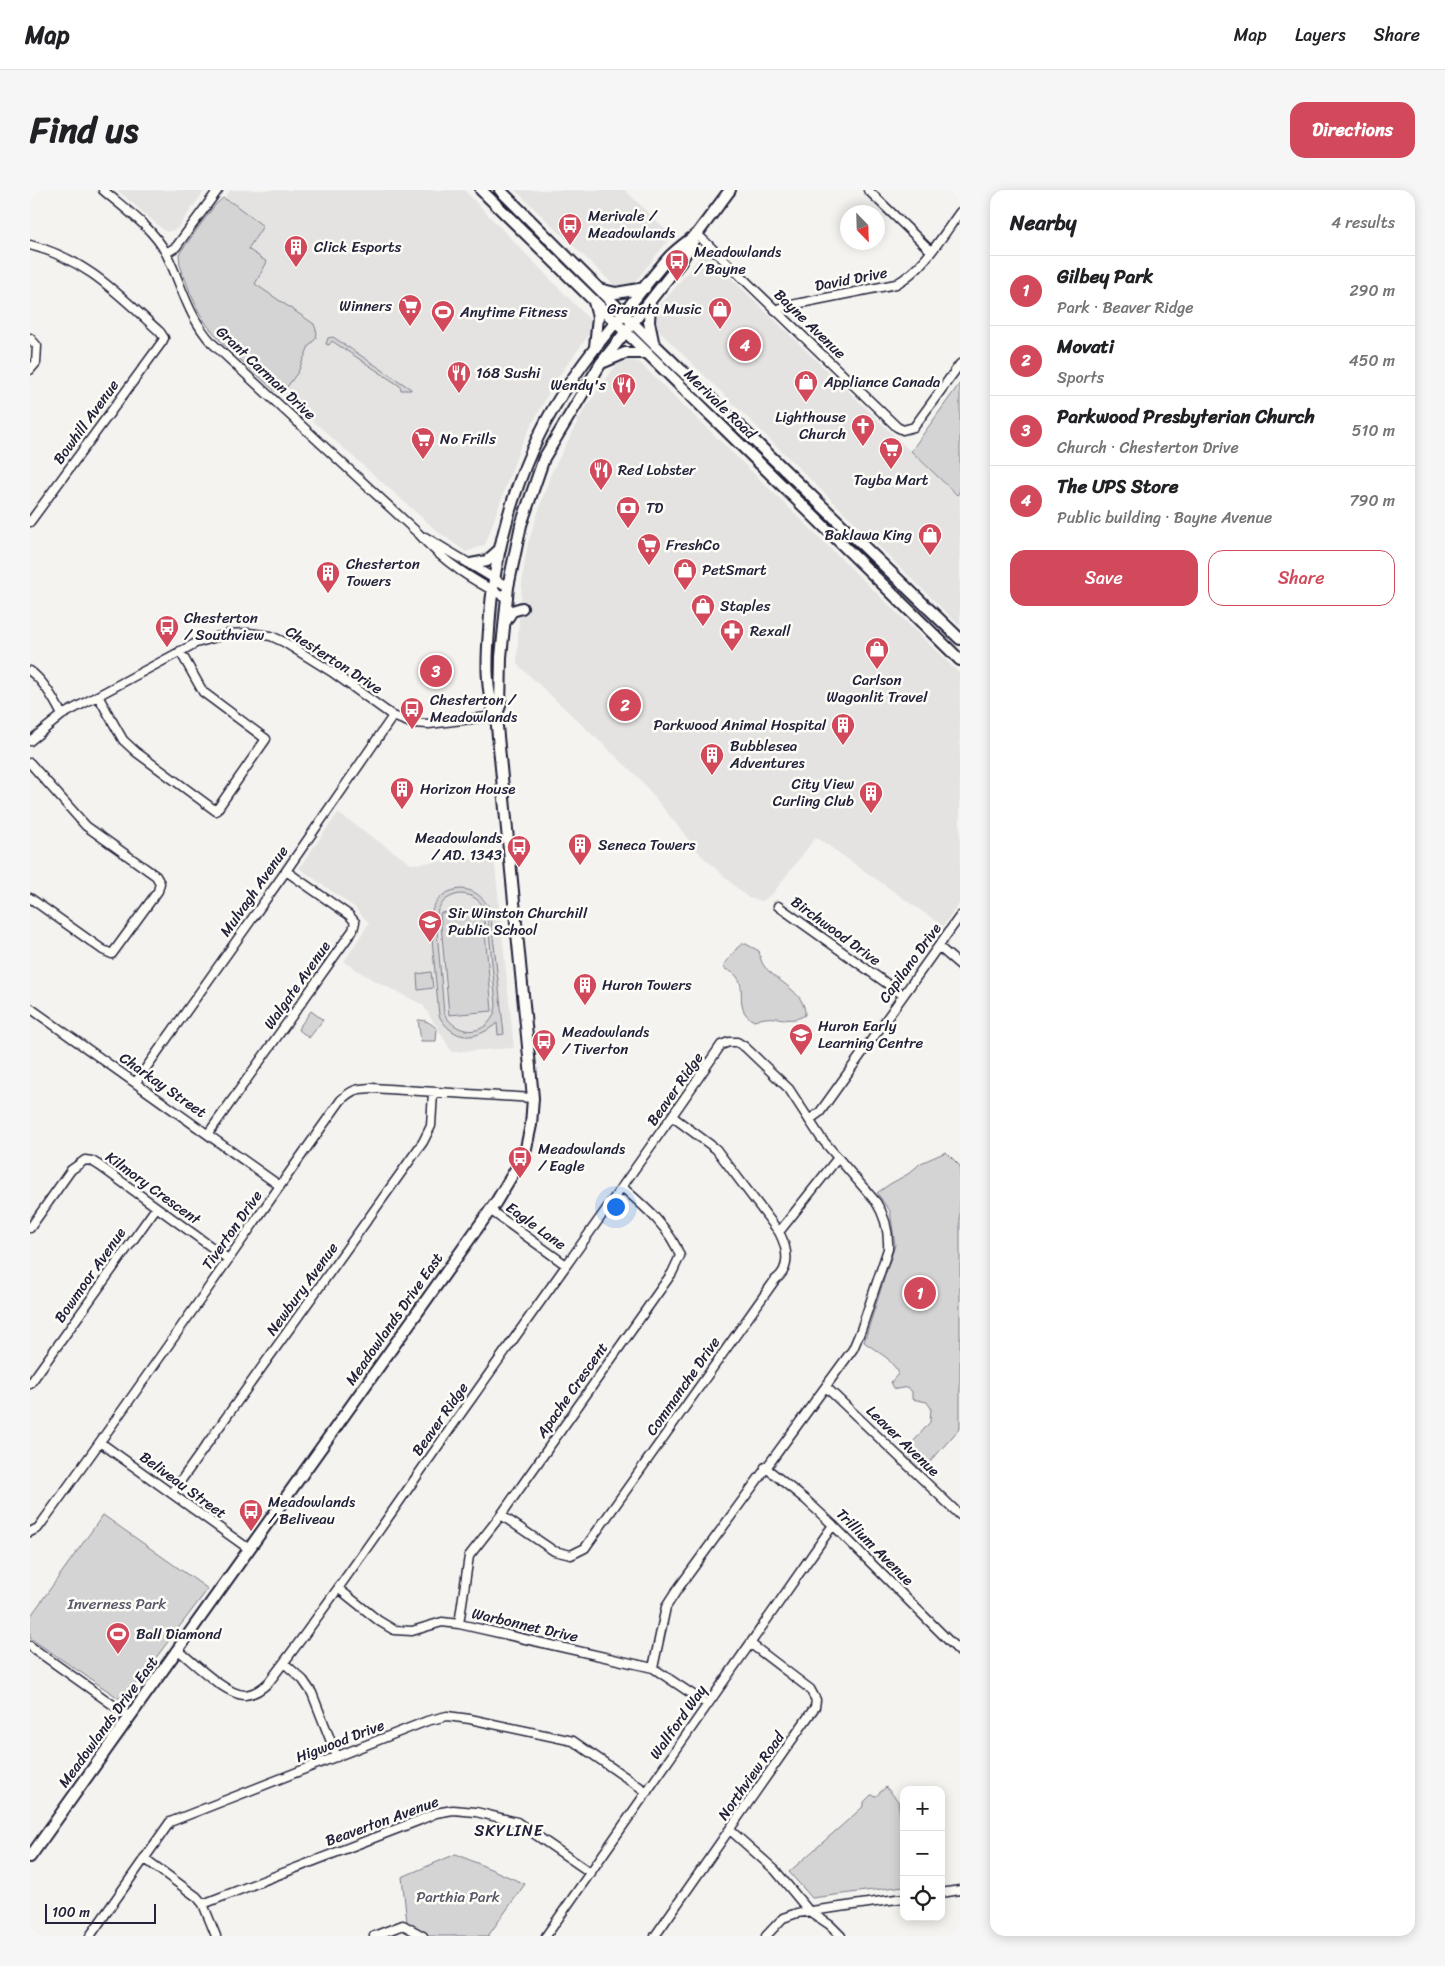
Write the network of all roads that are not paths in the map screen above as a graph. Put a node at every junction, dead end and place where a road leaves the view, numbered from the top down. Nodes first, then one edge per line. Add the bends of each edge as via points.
1 (218, 190) edge
2 (481, 190) edge
3 (500, 190) edge
4 (730, 190) edge
5 (868, 190) edge
6 (106, 191) edge
7 (960, 212) edge
8 (697, 234) junction
9 (30, 245) edge
10 (931, 251) junction
11 (166, 253) junction
12 (644, 288) junction
13 (599, 289) junction
14 (651, 300) junction
15 (594, 302) junction
16 (775, 310) junction
17 (623, 313) junction
18 (615, 322) junction
19 (633, 323) junction
20 (625, 332) junction
21 (30, 338) edge
22 (654, 344) junction
23 (595, 349) junction
24 (646, 353) junction
25 (601, 364) junction
26 (960, 364) edge
27 (30, 370) edge
28 (30, 522) edge
29 (419, 534) junction
30 (498, 551) junction
31 (870, 553) junction
32 (878, 561) junction
33 (471, 564) junction
34 (862, 565) junction
35 (494, 578) junction
36 (508, 587) junction
37 (492, 590) junction
38 (507, 598) junction
39 (522, 608) dead end
40 (504, 622) junction
41 (960, 639) edge
42 (180, 652) junction
43 (960, 660) edge
44 (30, 671) edge
45 (98, 696) junction
46 (62, 714) junction
47 (393, 716) junction
48 (496, 716) junction
49 (30, 741) edge
50 (30, 763) edge
51 (286, 871) junction
52 (30, 898) edge
53 (778, 906) dead end
54 (960, 916) edge
55 (939, 946) junction
56 (960, 965) edge
57 (903, 995) junction
58 (30, 1008) edge
59 (136, 1082) junction
60 (434, 1092) junction
61 (533, 1098) junction
62 (673, 1117) junction
63 (809, 1120) junction
64 (208, 1134) junction
65 (838, 1158) junction
66 (280, 1186) junction
67 (622, 1187) junction
68 (156, 1208) junction
69 (490, 1210) junction
70 (30, 1228) edge
71 (779, 1232) junction
72 (228, 1258) junction
73 (566, 1264) junction
74 (30, 1384) edge
75 (826, 1387) junction
76 (101, 1443) junction
77 (765, 1467) junction
78 (172, 1494) junction
79 (501, 1515) junction
80 (960, 1515) edge
81 (833, 1525) junction
82 (30, 1532) edge
83 (249, 1549) junction
84 (339, 1589) junction
85 (459, 1624) junction
86 (751, 1644) junction
87 (30, 1646) edge
88 (178, 1650) junction
89 (960, 1652) edge
90 (284, 1663) junction
91 (653, 1668) junction
92 (707, 1704) junction
93 (130, 1717) junction
94 (337, 1757) junction
95 (647, 1792) junction
96 (730, 1830) junction
97 (30, 1857) edge
98 (144, 1858) junction
99 (591, 1873) junction
100 (960, 1890) edge
101 (945, 1892) edge
102 (900, 1899) edge
103 (203, 1904) junction
104 (810, 1911) junction
105 (90, 1936) edge
106 (216, 1936) edge
107 (374, 1936) edge
108 (422, 1936) edge
109 (546, 1936) edge
110 (655, 1936) edge
111 (766, 1936) edge
112 (841, 1936) edge

1 - 11 street via 176,247
2 - 15 main road, Merivale Road
3 - 13 main road, Merivale Road
4 - 8 main road
5 - 10 street
6 - 11 street, Grant Carman Drive via 146,227
7 - 10 street, David Drive
8 - 12 main road, Meadowlands Drive East via 671,255
8 - 14 main road, Meadowlands Drive East via 680,263
8 - 16 street, Bayne Avenue
9 - 28 street, Bowhill Avenue via 50,250 96,276 164,338
10 - 16 street, David Drive via 920,267 896,284
11 - 29 street, Grant Carman Drive via 195,322 212,343
12 - 13 main road via 616,293
12 - 17 main road, Meadowlands Drive East
13 - 17 main road, Merivale Road
14 - 19 main road, Meadowlands Drive East
14 - 22 main road via 648,308
15 - 18 main road, Merivale Road
15 - 23 main road via 598,317
16 - 26 street, Bayne Avenue via 897,427 907,430 914,427
17 - 18 main road, Meadowlands Drive East
17 - 19 main road, Merivale Road
18 - 20 main road, Merivale Road
18 - 23 main road, Meadowlands Drive East
19 - 20 main road, Meadowlands Drive East
19 - 22 main road, Merivale Road
20 - 24 main road, Merivale Road
20 - 25 main road, Meadowlands Drive East
21 - 27 street via 37,346 36,363
22 - 31 main road, Merivale Road
23 - 30 main road, Meadowlands Drive East via 547,421 521,480
24 - 25 main road via 625,353
24 - 34 main road, Merivale Road
25 - 36 main road, Meadowlands Drive East via 544,458 521,525
29 - 33 street, Grant Carman Drive
29 - 37 street, Grant Carman Drive via 442,558
30 - 33 main road via 486,561
30 - 35 main road, Meadowlands Drive East
31 - 32 main road, Merivale Road
31 - 34 main road
32 - 34 main road
32 - 41 main road, Merivale Road
33 - 35 street, Grant Carman Drive
34 - 43 main road, Merivale Road
35 - 36 street, Grant Carman Drive
35 - 37 main road, Meadowlands Drive East
36 - 38 main road, Meadowlands Drive East
37 - 38 street, Grant Carman Drive
37 - 48 main road, Meadowlands Drive East via 487,658
38 - 40 main road, Meadowlands Drive East
39 - 40 main road via 512,611
40 - 48 main road, Meadowlands Drive East via 500,706
42 - 45 street, Chesterton Drive
42 - 45 street via 203,692 266,738 216,811 123,740
42 - 47 street, Chesterton Drive via 196,643 227,634 271,636 332,672
44 - 46 street
45 - 46 street, Chesterton Drive
46 - 49 street, Chesterton Drive
47 - 48 street, Chesterton Drive via 411,723 429,724
47 - 51 street, Mulvagh Avenue
48 - 61 main road, Meadowlands Drive East
50 - 52 street via 86,826 160,882 158,891 112,954
51 - 59 street, Mulvagh Avenue
51 - 64 street, Walgate Avenue via 356,922
53 - 57 street, Birchwood Drive
54 - 55 street, Capilano Drive
55 - 56 street
55 - 57 street, Capilano Drive
57 - 63 street, Capilano Drive via 820,1112
58 - 59 street, Charkay Street
59 - 64 street, Charkay Street
60 - 61 street, Tiverton Drive
60 - 66 street, Tiverton Drive via 355,1089 341,1100
60 - 78 street, Newbury Avenue via 431,1126 424,1142
61 - 69 main road, Meadowlands Drive East via 526,1148
62 - 63 street, Beaver Ridge via 721,1045 737,1042 789,1089
62 - 67 street, Beaver Ridge
62 - 71 street via 716,1148
63 - 65 street, Beaver Ridge
64 - 66 street, Charkay Street
65 - 71 street
65 - 75 street, Beaver Ridge via 882,1210 889,1240 886,1259 857,1341
66 - 72 street, Tiverton Drive
67 - 73 street, Beaver Ridge
67 - 79 street, Apache Crescent via 650,1212 680,1256 666,1281
68 - 70 street, Kilmory Crescent via 100,1166 84,1160 71,1170
68 - 72 street, Kilmory Crescent
68 - 74 street, Bowmoor Avenue
69 - 73 street, Eagle Lane
69 - 83 main road, Meadowlands Drive East
71 - 79 street, Commanche Drive via 786,1246 786,1263 779,1278 585,1548 572,1555 554,1550
72 - 76 street, Tiverton Drive
73 - 84 street, Beaver Ridge
75 - 77 street, Beaver Ridge
75 - 80 street, Leaver Avenue
76 - 78 street, Beliveau Street
76 - 82 street, Tiverton Drive via 38,1528
77 - 81 street, Trillium Avenue
77 - 91 street, Beaver Ridge via 666,1607
78 - 83 street, Beliveau Street
79 - 85 street, Apache Crescent via 469,1556
81 - 86 street, Wallford Way
81 - 89 street, Trillium Avenue
83 - 88 main road, Meadowlands Drive East
84 - 85 street, Warbonnet Drive via 394,1630 412,1631 442,1622
84 - 90 street, Beaver Ridge
85 - 91 street, Warbonnet Drive
86 - 92 street, Wallford Way
86 - 96 street, Northview Road via 810,1689 816,1700 812,1712
87 - 93 street
88 - 90 street, Beaver Ridge via 230,1690 246,1695 261,1689
88 - 93 main road, Meadowlands Drive East
90 - 94 street via 312,1692
91 - 92 street, Warbonnet Drive
92 - 95 street, Wallford Way
93 - 97 main road, Meadowlands Drive East
94 - 95 street, Higwood Drive via 447,1716 573,1742
94 - 98 street, Higwood Drive via 170,1822
95 - 99 street, Wallford Way
96 - 104 street via 775,1870
96 - 110 street, Northview Road
98 - 103 street
98 - 105 street, Higwood Drive
99 - 103 street, Beaverton Avenue via 518,1822 453,1810 436,1813
99 - 109 street, Wallford Way
100 - 101 street
102 - 104 street
103 - 106 street
104 - 111 street via 783,1918
104 - 112 street
107 - 108 street via 403,1925

